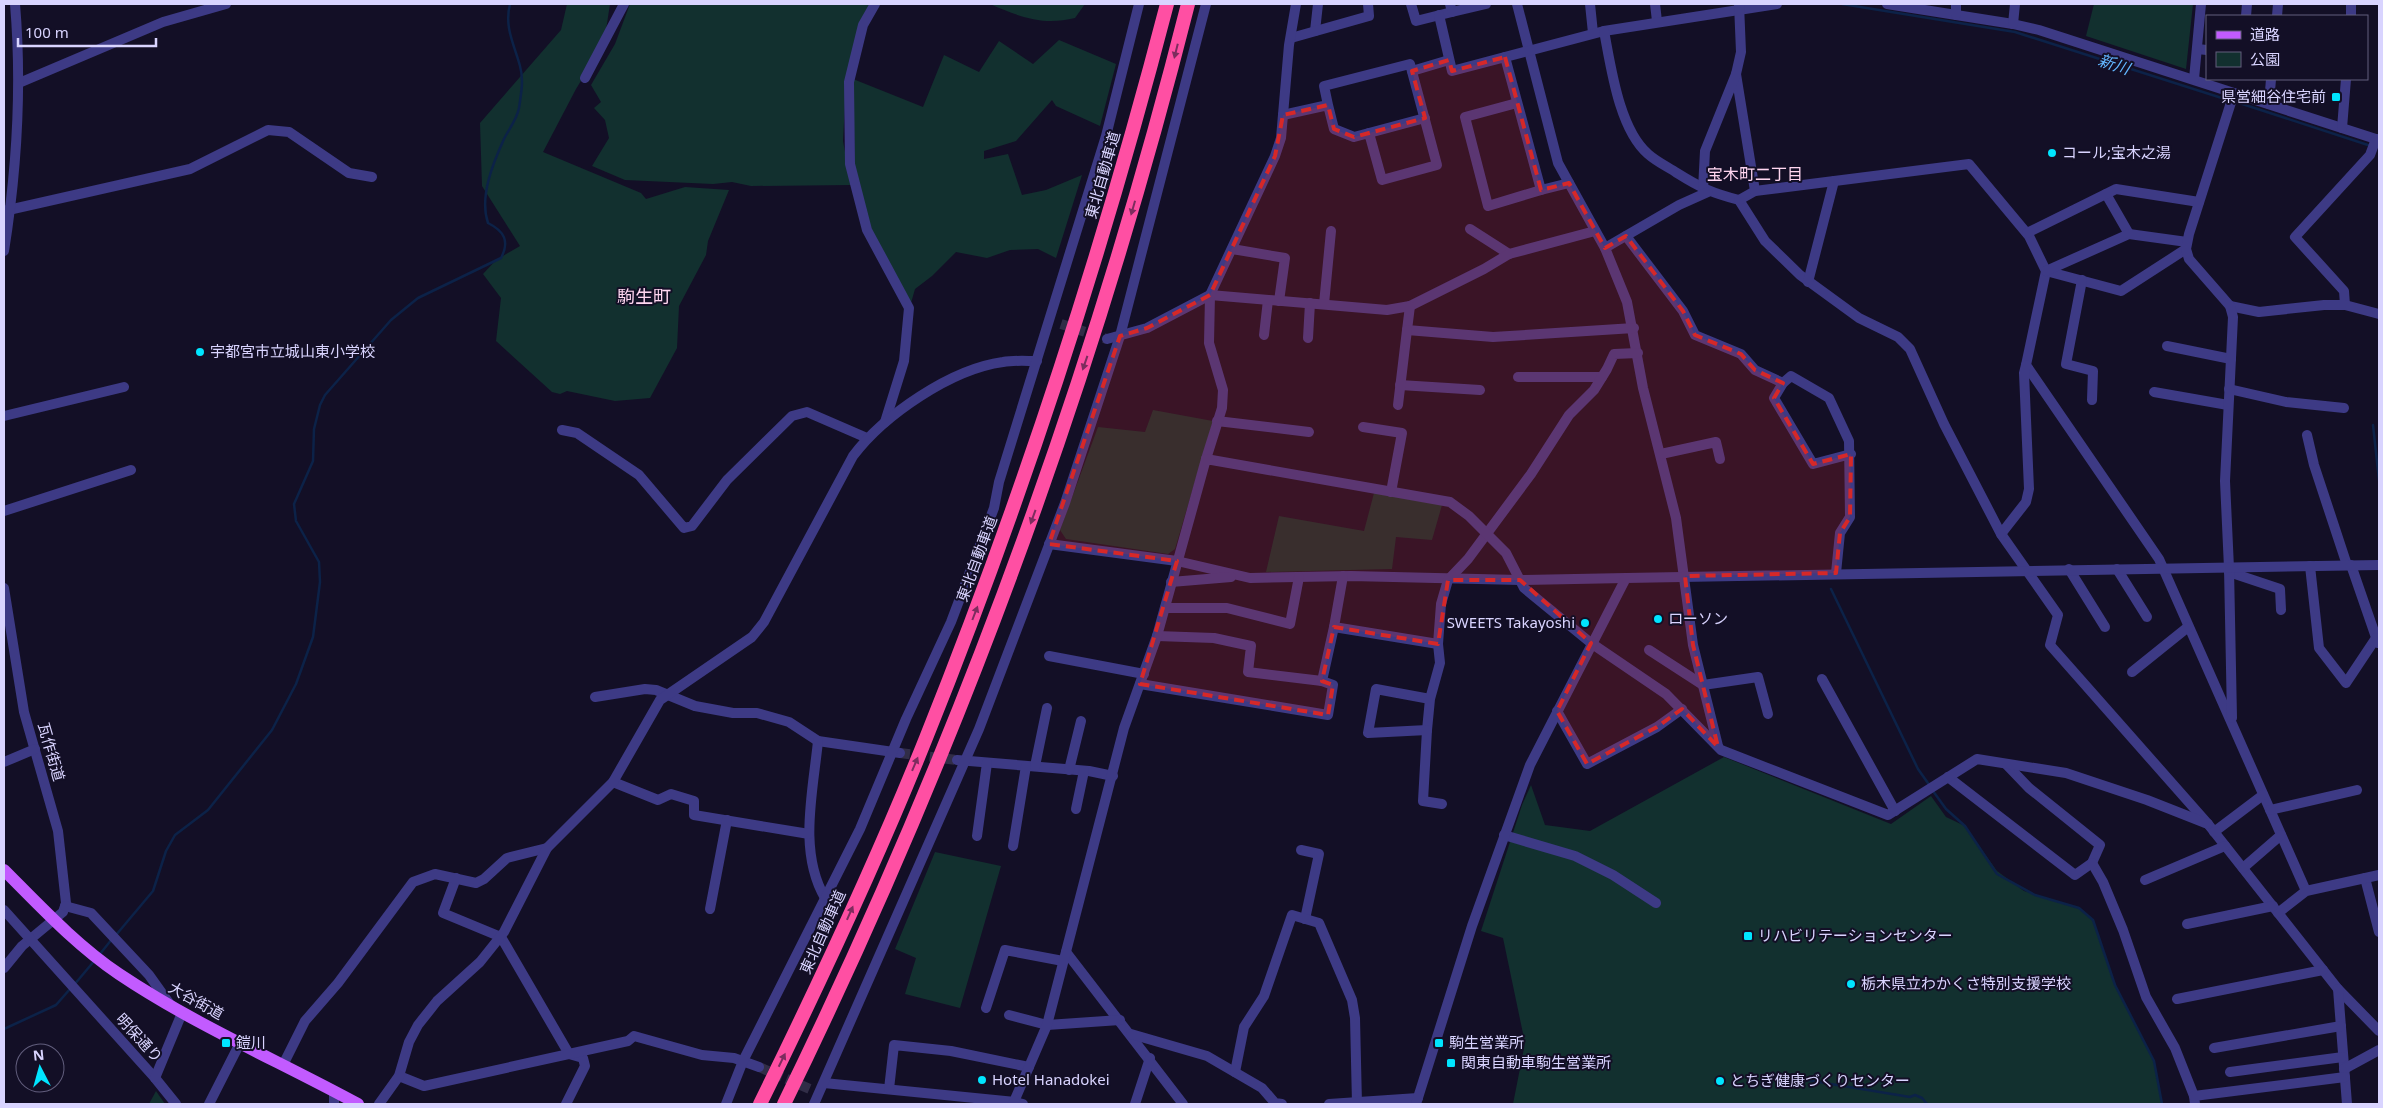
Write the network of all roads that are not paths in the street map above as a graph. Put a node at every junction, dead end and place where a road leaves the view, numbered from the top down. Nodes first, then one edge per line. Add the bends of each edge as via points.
1 (15, 4) edge
2 (226, 4) edge
3 (624, 4) edge
4 (875, 4) edge
5 (1139, 4) edge
6 (1166, 4) edge
7 (1188, 4) edge
8 (1206, 4) edge
9 (1296, 4) edge
10 (1318, 4) edge
11 (1368, 4) edge
12 (1411, 4) edge
13 (1486, 4) edge
14 (1517, 4) edge
15 (1590, 4) edge
16 (1656, 4) edge
17 (1777, 4) edge
18 (1887, 4) edge
19 (1956, 4) edge
20 (2015, 4) edge
21 (2201, 4) edge
22 (1739, 6) edge
23 (1451, 8) edge
24 (1439, 15) junction
25 (1956, 15) junction
26 (1657, 21) junction
27 (2013, 24) junction
28 (1604, 30) junction
29 (1315, 31) junction
30 (1594, 33) junction
31 (1291, 38) junction
32 (1530, 50) junction
33 (2202, 50) edge
34 (1505, 57) junction
35 (1450, 60) junction
36 (1412, 71) junction
37 (1736, 74) junction
38 (585, 78) dead end
39 (2194, 79) junction
40 (2271, 80) edge
41 (2346, 80) edge
42 (19, 83) junction
43 (2234, 92) junction
44 (1518, 103) junction
45 (2269, 104) junction
46 (1328, 105) junction
47 (1283, 115) junction
48 (1424, 118) junction
49 (2342, 128) junction
50 (1369, 133) junction
51 (2378, 139) edge
52 (372, 177) dead end
53 (1834, 181) junction
54 (1569, 183) junction
55 (1540, 190) junction
56 (1705, 190) junction
57 (1754, 191) junction
58 (2106, 194) junction
59 (1740, 200) junction
60 (2199, 202) junction
61 (7, 210) edge
62 (1470, 229) dead end
63 (1330, 231) dead end
64 (1596, 231) junction
65 (2026, 233) junction
66 (2129, 234) junction
67 (1626, 236) junction
68 (2187, 246) junction
69 (1232, 248) junction
70 (1605, 248) junction
71 (4, 251) edge
72 (1508, 254) junction
73 (2046, 271) junction
74 (2082, 280) junction
75 (1808, 282) junction
76 (1210, 295) junction
77 (1268, 300) junction
78 (1279, 301) junction
79 (1310, 303) junction
80 (1324, 304) junction
81 (2345, 305) junction
82 (1410, 306) junction
83 (2230, 306) junction
84 (2379, 314) edge
85 (1634, 328) junction
86 (1407, 330) junction
87 (1264, 335) dead end
88 (1120, 336) junction
89 (1308, 338) dead end
90 (1107, 339) tunnel mouth
91 (2167, 346) dead end
92 (1638, 352) junction
93 (2231, 359) junction
94 (1038, 361) junction
95 (2026, 365) junction
96 (1518, 376) dead end
97 (1602, 377) junction
98 (1783, 383) junction
99 (1400, 385) junction
100 (124, 387) dead end
101 (1480, 390) dead end
102 (2229, 390) junction
103 (2154, 392) dead end
104 (2092, 400) dead end
105 (1398, 405) dead end
106 (2228, 405) junction
107 (2344, 408) dead end
108 (4, 416) edge
109 (1218, 421) junction
110 (885, 422) junction
111 (1363, 428) dead end
112 (562, 430) dead end
113 (1310, 432) dead end
114 (2307, 435) dead end
115 (867, 438) junction
116 (1661, 454) junction
117 (1851, 454) junction
118 (1206, 459) junction
119 (1720, 459) dead end
120 (131, 470) dead end
121 (1391, 492) junction
122 (4, 511) edge
123 (1487, 533) junction
124 (2001, 534) junction
125 (1049, 544) junction
126 (1177, 561) junction
127 (2379, 564) edge
128 (2349, 565) junction
129 (2310, 566) junction
130 (2027, 569) junction
131 (2070, 569) junction
132 (2117, 569) junction
133 (2162, 569) junction
134 (2229, 570) junction
135 (1836, 573) junction
136 (1239, 576) junction
137 (1343, 576) junction
138 (1685, 576) junction
139 (1298, 577) junction
140 (1626, 578) junction
141 (1448, 580) junction
142 (1520, 580) junction
143 (1172, 582) junction
144 (4, 588) edge
145 (1165, 608) junction
146 (2281, 610) dead end
147 (2147, 616) dead end
148 (1334, 627) junction
149 (2105, 627) dead end
150 (2188, 628) junction
151 (1157, 636) junction
152 (2378, 642) edge
153 (1590, 643) junction
154 (1438, 644) junction
155 (1649, 650) dead end
156 (1050, 656) dead end
157 (2132, 672) dead end
158 (1142, 679) junction
159 (1822, 679) dead end
160 (1322, 681) junction
161 (1703, 685) junction
162 (666, 695) junction
163 (595, 697) dead end
164 (1430, 699) junction
165 (1047, 708) dead end
166 (1682, 709) junction
167 (1557, 711) junction
168 (1768, 714) dead end
169 (1081, 721) dead end
170 (2232, 722) junction
171 (1427, 730) junction
172 (818, 741) junction
173 (1718, 747) junction
174 (35, 749) junction
175 (896, 753) junction
176 (961, 761) junction
177 (4, 762) edge
178 (987, 763) junction
179 (2006, 764) junction
180 (1030, 766) junction
181 (1069, 770) junction
182 (1084, 771) junction
183 (1113, 776) junction
184 (1948, 777) junction
185 (613, 782) junction
186 (2357, 790) dead end
187 (2263, 795) junction
188 (1442, 804) dead end
189 (1076, 808) dead end
190 (2270, 810) junction
191 (1895, 811) junction
192 (727, 820) junction
193 (2211, 828) junction
194 (809, 834) junction
195 (1504, 834) junction
196 (976, 836) dead end
197 (2281, 836) junction
198 (1014, 846) dead end
199 (2225, 846) junction
200 (547, 848) junction
201 (1301, 850) dead end
202 (2092, 863) junction
203 (2243, 868) junction
204 (4, 870) edge
205 (2379, 875) edge
206 (456, 878) junction
207 (2365, 878) junction
208 (2145, 880) dead end
209 (2306, 891) junction
210 (825, 898) junction
211 (1656, 903) dead end
212 (65, 906) junction
213 (710, 909) dead end
214 (4, 910) edge
215 (2275, 910) junction
216 (1305, 919) junction
217 (54, 920) junction
218 (2187, 924) dead end
219 (2379, 932) edge
220 (501, 937) junction
221 (30, 940) junction
222 (1065, 956) junction
223 (4, 968) edge
224 (2323, 970) junction
225 (2338, 989) junction
226 (2177, 999) dead end
227 (170, 1006) junction
228 (986, 1008) dead end
229 (182, 1013) junction
230 (1009, 1015) dead end
231 (1120, 1020) junction
232 (1047, 1025) junction
233 (2341, 1026) junction
234 (2379, 1031) edge
235 (1131, 1034) junction
236 (240, 1043) junction
237 (2214, 1048) dead end
238 (2379, 1050) edge
239 (569, 1054) junction
240 (2343, 1057) junction
241 (1150, 1058) junction
242 (743, 1061) junction
243 (284, 1065) junction
244 (759, 1067) tunnel mouth
245 (1029, 1067) junction
246 (1235, 1072) junction
247 (2230, 1072) dead end
248 (2344, 1073) junction
249 (399, 1076) junction
250 (155, 1078) junction
251 (824, 1083) junction
252 (889, 1089) junction
253 (334, 1098) edge
254 (2195, 1100) edge
255 (1417, 1101) edge
256 (1017, 1103) edge
257 (1357, 1103) edge
258 (176, 1104) edge
259 (209, 1104) edge
260 (358, 1104) edge
261 (379, 1104) edge
262 (566, 1104) edge
263 (726, 1104) edge
264 (760, 1104) edge
265 (784, 1104) edge
266 (814, 1104) edge
267 (1135, 1104) edge
268 (1183, 1104) edge
269 (1282, 1104) edge
270 (1329, 1104) edge
271 (2347, 1104) edge

1 - 42 street
2 - 42 street via 163,22
3 - 38 street
4 - 110 street via 863,25 849,82 850,164 866,230 909,308 904,361
5 - 94 street via 1056,322
264 -> 6 highway, 東北自動車道 via 883,840 982,592 1022,483 1108,218
7 -> 265 highway via 1092,344 1043,489 945,748 850,965
8 - 88 street
9 - 31 street
10 - 29 street
11 - 29 street via 1369,16
12 - 24 street via 1416,21
13 - 23 street
14 - 32 street
15 - 30 street
16 - 26 street
17 - 22 street
18 - 25 street
19 - 25 street
20 - 27 street
21 - 33 street
22 - 26 street
22 - 37 street via 1740,52
23 - 24 street
24 - 35 street
25 - 27 street
26 - 28 street
27 - 39 street
28 - 30 street
28 - 56 street via 1618,95 1639,144 1649,155
29 - 31 street
30 - 32 street
31 - 47 street
32 - 34 street
32 - 54 street via 1558,164
33 - 39 street
34 - 35 street via 1452,71
34 - 44 street
35 - 36 street
36 - 46 street via 1410,64 1324,86
36 - 48 street
37 - 56 street via 1705,151
37 - 57 street
39 - 43 street
40 - 45 street
41 - 49 street
42 - 61 street via 18,141
43 - 45 street
43 - 60 street
44 - 55 street
44 - 55 street via 1465,117 1488,206
45 - 49 street
46 - 47 street
46 - 50 street via 1334,130 1354,137
47 - 69 street via 1275,156
48 - 50 street
48 - 50 street via 1437,165 1382,180
49 - 51 street
51 - 81 street via 2370,155 2295,237 2344,291
52 - 61 street via 349,173 289,132 268,130 190,169
53 - 57 street
53 - 65 street via 1969,164
53 - 75 street
54 - 55 street
54 - 64 street
56 - 59 street
56 - 67 street
57 - 59 street
58 - 60 street via 2116,189
58 - 65 street
58 - 66 street
59 - 75 street via 1765,241
60 - 68 street
61 - 71 street
62 - 72 street
63 - 80 street
64 - 70 street
64 - 72 street
65 - 73 street
66 - 68 street
66 - 73 street
67 - 70 street
67 - 98 street via 1683,311 1695,335 1741,354 1755,370
68 - 74 street via 2121,291
68 - 83 street via 2189,259
69 - 76 street
69 - 78 street via 1286,258
70 - 85 street
72 - 82 street
73 - 74 street
73 - 95 street
74 - 104 street via 2066,364 2094,372
75 - 124 street via 1859,318 1898,337 1910,349 1944,424
76 - 77 street
76 - 88 street via 1147,328
76 - 109 street via 1209,342 1223,390
77 - 78 street
77 - 87 street
78 - 79 street
79 - 80 street
79 - 89 street
80 - 82 street via 1387,310
81 - 83 street via 2259,312
81 - 84 street
82 - 86 street
83 - 93 street via 2233,317
85 - 86 street via 1493,337
85 - 92 street
86 - 99 street
88 - 90 street
88 - 125 street
91 - 93 street
92 - 97 street via 1614,354
92 - 116 street via 1643,388
93 - 102 street
94 - 110 street via 1001,362 977,369 930,388
94 - 175 street via 991,516
95 - 124 street via 2030,488 2026,502
95 - 133 street via 2159,559
96 - 97 street
97 - 123 street via 1569,415
98 - 117 street via 1791,376 1829,398 1849,441
98 - 117 street via 1774,398 1813,464
99 - 101 street
99 - 105 street
100 - 108 street
102 - 106 street
102 - 107 street via 2286,402
103 - 106 street
106 - 134 street via 2225,481
109 - 113 street
109 - 118 street
110 - 115 street
111 - 121 street via 1402,433
112 - 115 street via 577,433 639,474 684,528 692,526 727,480 792,416 807,412
114 - 128 street via 2314,465
115 - 162 street via 853,456 764,622 752,637
116 - 119 street via 1716,442
116 - 138 street
117 - 135 street via 1850,517 1840,533
118 - 121 street
118 - 126 street
120 - 122 street
121 - 123 street via 1450,502
123 - 141 street
123 - 142 street via 1506,553
124 - 130 street
125 - 126 street
125 - 176 street
126 - 136 street
126 - 143 street
127 - 128 street
128 - 129 street
128 - 152 street
129 - 134 street
129 - 152 street via 2319,648 2346,683
130 - 131 street
130 - 135 street
130 - 193 street via 2058,615 2050,645
131 - 132 street
131 - 149 street
132 - 133 street
132 - 147 street
133 - 134 street
133 - 150 street
134 - 146 street via 2280,589
134 - 170 street
135 - 138 street
136 - 139 street
136 - 143 street
137 - 139 street
137 - 141 street
137 - 148 street
138 - 140 street
138 - 161 street via 1693,645
139 - 145 street via 1290,624 1227,608
140 - 142 street
140 - 153 street
141 - 142 street
141 - 154 street via 1441,604
142 - 153 street via 1524,588
143 - 145 street
144 - 174 street, 瓦作街道 via 24,712
145 - 151 street
148 - 154 street
148 - 160 street
150 - 157 street
150 - 170 street
151 - 158 street
151 - 160 street via 1214,638 1251,646 1248,672
153 - 166 street via 1666,694
153 - 167 street
154 - 164 street via 1440,663
155 - 161 street
156 - 158 street
158 - 160 street via 1328,715 1333,685
158 - 183 street via 1124,728
159 - 191 street
161 - 168 street via 1758,676
161 - 173 street
162 - 163 street via 656,690 644,690
162 - 172 street via 696,706 732,713 757,713 789,722
162 - 185 street via 660,700
164 - 171 street
164 - 171 street via 1376,689 1368,733
165 - 180 street
166 - 167 street via 1657,727 1588,764
166 - 173 street
167 - 195 street via 1530,766
169 - 181 street
170 - 187 street
171 - 188 street via 1423,801
172 - 175 street
172 - 194 street
173 - 191 street via 1888,815
174 - 177 street
174 - 212 street, 瓦作街道 via 58,831
175 - 210 street
176 - 178 street
176 - 251 street
178 - 180 street
178 - 196 street
179 - 184 street via 1977,759
179 - 193 street via 2066,773 2147,800
179 - 202 street via 2028,788 2100,845
180 - 181 street
180 - 198 street
181 - 182 street
182 - 183 street
182 - 189 street
183 - 222 street
184 - 191 street
184 - 202 street via 2075,875
185 - 192 street via 658,800 671,794 694,801 694,815
185 - 200 street
186 - 190 street
187 - 190 street
187 - 193 street
190 - 197 street
192 - 194 street
192 - 213 street
193 - 199 street
194 - 210 street via 816,884
195 - 211 street via 1575,856 1613,875
195 - 255 street
197 - 203 street
197 - 209 street
199 - 203 street
199 - 208 street
200 - 206 street via 507,858 476,883
200 - 220 street
201 - 216 street via 1319,854
202 - 254 street via 2123,930 2146,997 2175,1048
203 - 215 street
204 - 217 main road
205 - 207 street
206 - 220 street via 443,913
206 - 243 street via 435,874 413,882 305,1022
207 - 209 street
207 - 219 street
209 - 215 street
210 - 242 street
212 - 217 street
212 - 227 street via 92,913 149,975
214 - 221 street
215 - 218 street
215 - 224 street
216 - 246 street via 1292,915 1264,996 1244,1027
216 - 257 street via 1318,923 1352,1000
217 - 221 street
217 - 227 main road, 大谷街道 via 101,961
220 - 239 street
220 - 249 street via 480,962 436,1002 418,1025
221 - 223 street
221 - 250 street, 明保通り
222 - 228 street via 1005,950
222 - 231 street
222 - 232 street
224 - 225 street
224 - 226 street
225 - 233 street
225 - 234 street
227 - 229 main road, 大谷街道
229 - 236 main road, 大谷街道
229 - 250 street
230 - 232 street
231 - 232 street
231 - 235 street
232 - 245 street
233 - 237 street
233 - 240 street
235 - 241 street
235 - 246 street via 1207,1056
236 - 243 main road, 大谷街道
236 - 259 street
238 - 248 street
239 - 242 street via 628,1041 634,1036
239 - 249 street via 424,1086
239 - 262 street via 582,1058 585,1066
240 - 247 street
240 - 248 street
241 - 267 street
241 - 268 street
242 - 244 street
242 - 263 street
243 - 253 main road, 大谷街道
245 - 252 street via 951,1050 894,1046
245 - 256 street
246 - 269 street via 1262,1088 1275,1103
248 - 254 street
248 - 271 street
249 - 261 street
250 - 258 street, 明保通り
251 - 252 street
251 - 266 street via 815,1092
252 - 256 street
253 - 260 main road, 大谷街道
255 - 257 street
257 - 270 street

